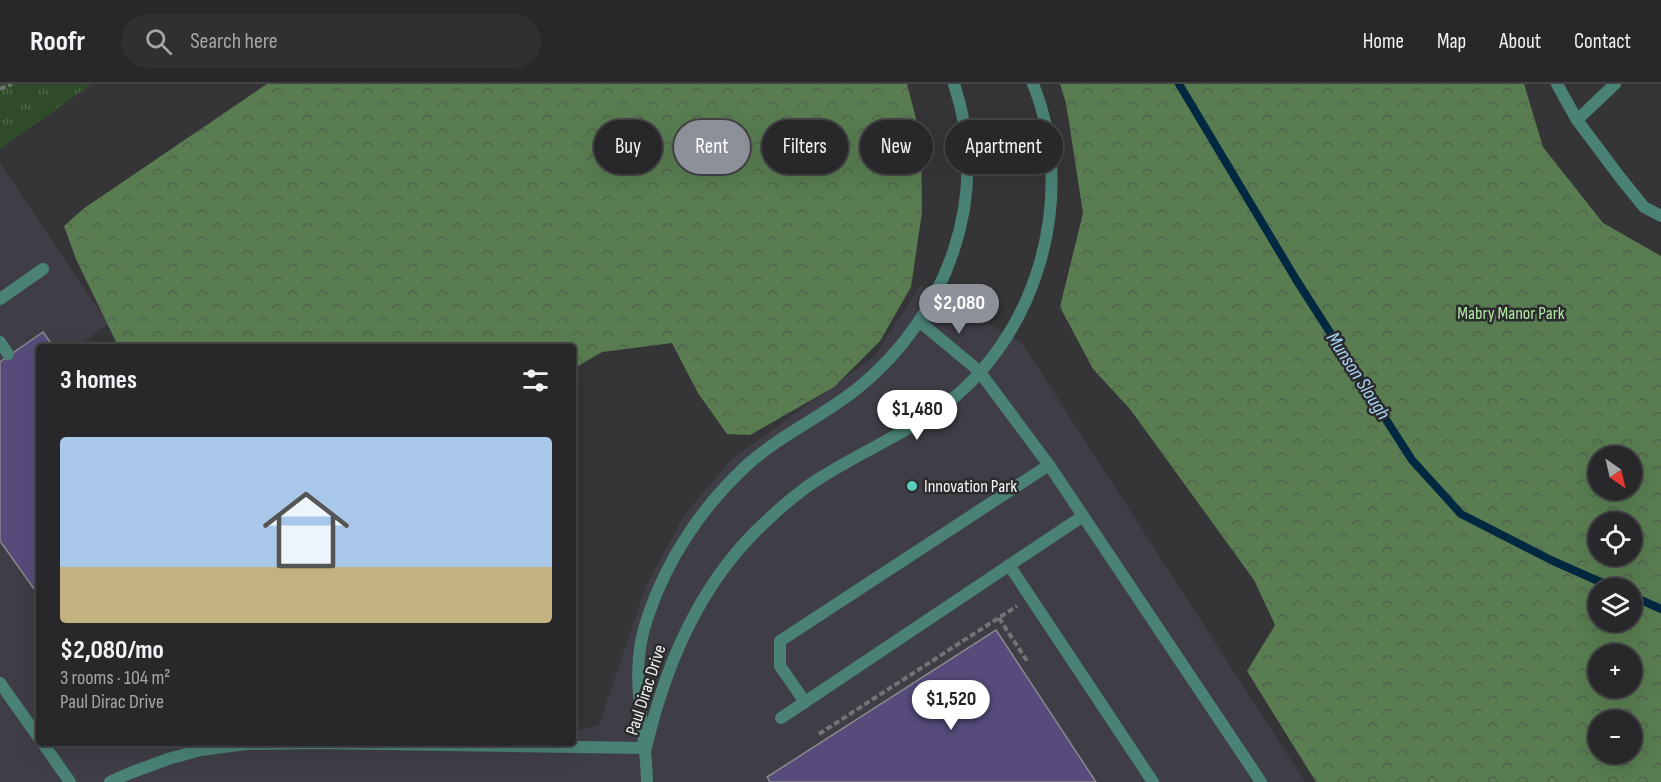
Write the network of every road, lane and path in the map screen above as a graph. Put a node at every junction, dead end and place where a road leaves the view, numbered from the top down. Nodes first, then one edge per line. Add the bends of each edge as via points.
1 (12, 84) edge
2 (954, 84) edge
3 (1033, 84) edge
4 (1557, 84) edge
5 (1615, 84) edge
6 (0, 89) edge
7 (1577, 120) junction
8 (1661, 216) edge
9 (43, 269) dead end
10 (0, 299) edge
11 (920, 322) junction
12 (0, 342) edge
13 (8, 354) dead end
14 (979, 371) junction
15 (1049, 465) junction
16 (1083, 516) junction
17 (1009, 565) junction
18 (1030, 597) junction
19 (999, 618) junction
20 (1027, 661) dead end
21 (0, 682) edge
22 (805, 702) junction
23 (781, 718) dead end
24 (36, 734) edge
25 (819, 734) dead end
26 (45, 746) edge
27 (231, 746) edge
28 (515, 746) edge
29 (646, 748) junction
30 (70, 782) edge
31 (110, 782) edge
32 (647, 782) edge
33 (1153, 782) edge
34 (1261, 782) edge

1 - 6 path
2 - 11 street, Paul Dirac Drive via 961,102 968,150 966,195 959,238 942,282
3 - 14 street, Paul Dirac Drive via 1048,141 1053,183 1049,227 1039,269 1022,310
4 - 7 street
5 - 7 street
7 - 8 street via 1644,207
9 - 10 street
11 - 14 street
11 - 29 street, Paul Dirac Drive via 857,389 783,436 747,465 688,532 647,616 639,649 637,681
12 - 13 street
14 - 15 street
14 - 29 street, Paul Dirac Drive via 937,410 823,476 753,534 699,604 655,708
15 - 16 street
15 - 22 street via 780,642 780,666
16 - 17 street
16 - 34 street
17 - 18 street
17 - 22 street
18 - 19 path
18 - 33 street
19 - 20 path
19 - 25 path
21 - 24 street
22 - 23 street
26 - 30 street
27 - 31 street via 168,759
28 - 29 street
29 - 32 street

